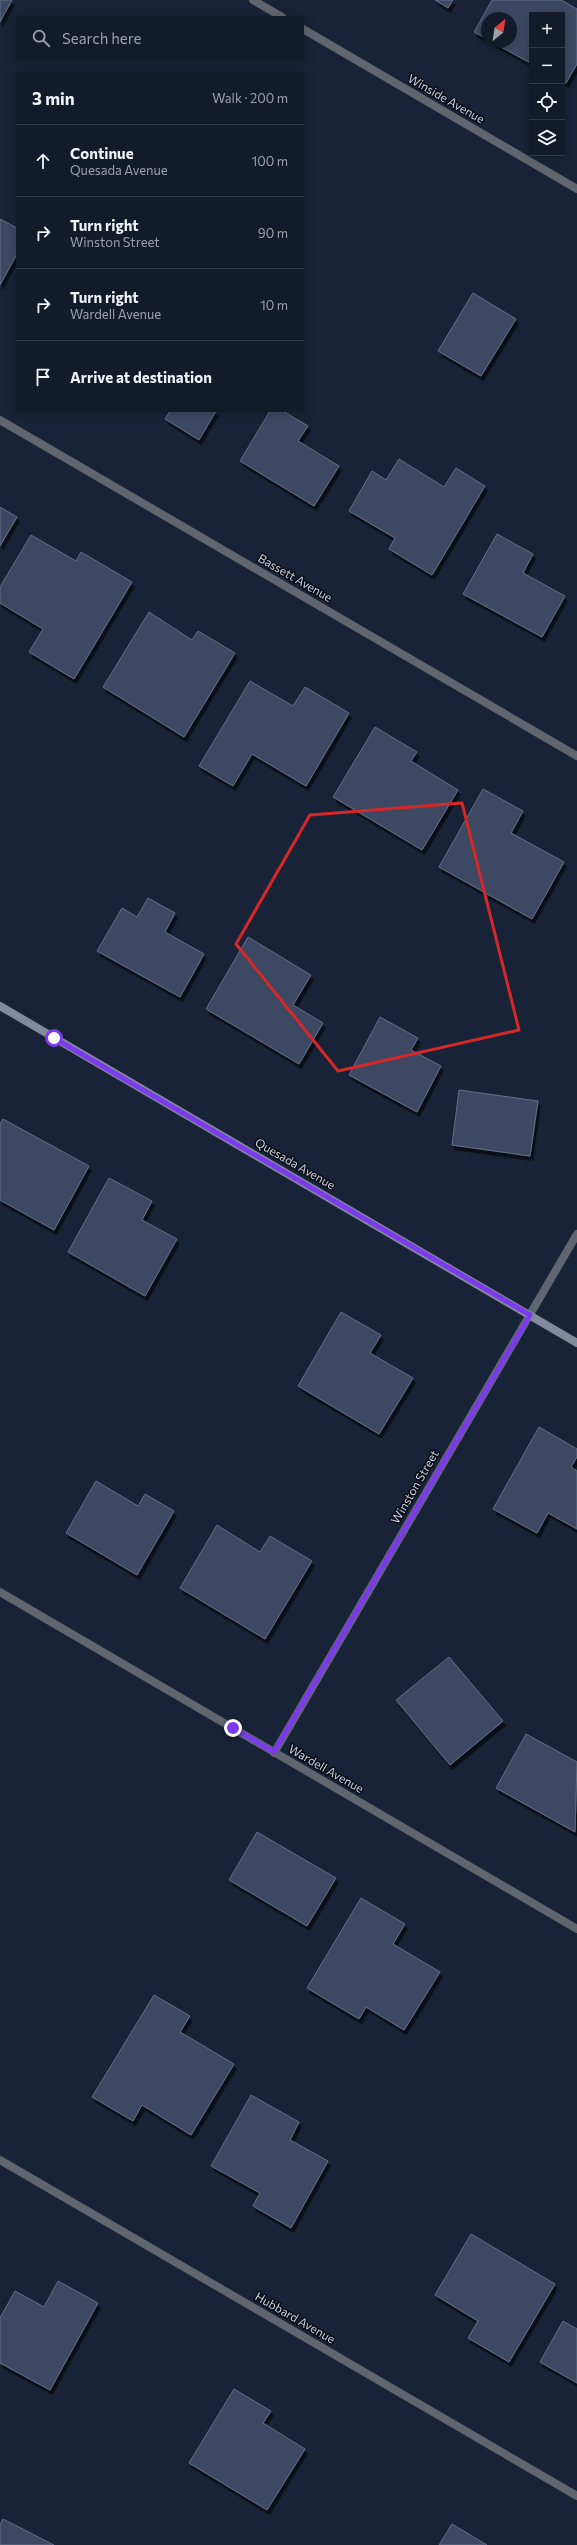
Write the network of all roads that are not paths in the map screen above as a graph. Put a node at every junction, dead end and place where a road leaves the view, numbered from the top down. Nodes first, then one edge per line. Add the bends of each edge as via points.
1 (253, 0) edge
2 (280, 16) edge
3 (304, 30) edge
4 (577, 189) edge
5 (0, 420) edge
6 (577, 756) edge
7 (0, 1006) edge
8 (577, 1234) edge
9 (530, 1315) junction
10 (577, 1343) edge
11 (0, 1592) edge
12 (274, 1752) junction
13 (577, 1929) edge
14 (0, 2160) edge
15 (577, 2496) edge

1 - 2 street
3 - 4 street, Winside Avenue
5 - 6 street, Bassett Avenue
7 - 9 street, Quesada Avenue
8 - 9 street, Winston Street
9 - 10 street, Quesada Avenue
9 - 12 street, Winston Street
11 - 12 street, Wardell Avenue
12 - 13 street, Wardell Avenue
14 - 15 street, Hubbard Avenue

